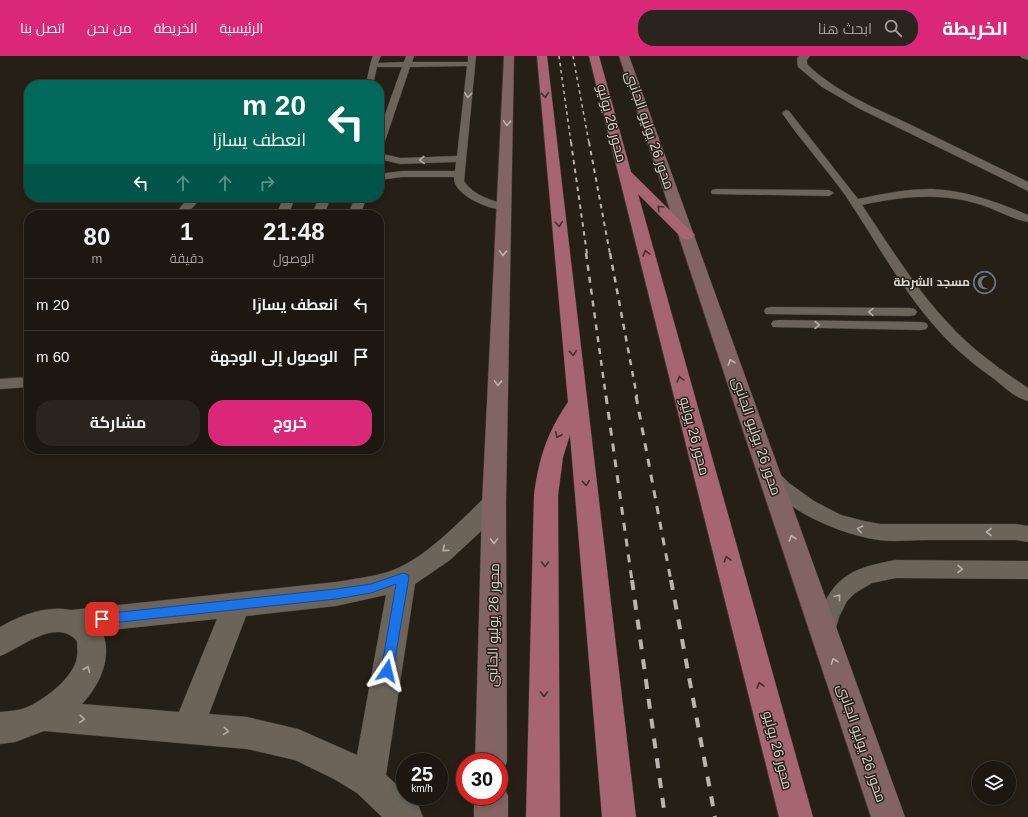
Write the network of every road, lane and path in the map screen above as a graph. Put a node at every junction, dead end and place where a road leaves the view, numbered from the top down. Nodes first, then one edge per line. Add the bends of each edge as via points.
1 (377, 56) edge
2 (509, 56) edge
3 (542, 56) edge
4 (594, 56) edge
5 (624, 56) edge
6 (805, 56) edge
7 (408, 60) edge
8 (472, 60) edge
9 (374, 65) junction
10 (371, 80) edge
11 (786, 113) dead end
12 (384, 124) edge
13 (384, 157) edge
14 (461, 159) junction
15 (625, 173) junction
16 (459, 174) junction
17 (384, 176) edge
18 (1028, 187) edge
19 (716, 192) dead end
20 (829, 193) dead end
21 (190, 202) edge
22 (855, 203) junction
23 (504, 207) junction
24 (184, 210) edge
25 (1028, 219) edge
26 (687, 235) junction
27 (771, 311) dead end
28 (910, 312) dead end
29 (778, 324) dead end
30 (921, 326) dead end
31 (24, 382) edge
32 (0, 384) edge
33 (1028, 396) edge
34 (578, 402) junction
35 (770, 475) junction
36 (494, 504) junction
37 (1028, 534) edge
38 (1028, 570) edge
39 (403, 577) junction
40 (236, 605) junction
41 (72, 622) junction
42 (825, 632) junction
43 (6, 634) edge
44 (44, 716) junction
45 (0, 728) edge
46 (188, 728) junction
47 (491, 753) edge
48 (369, 781) junction
49 (491, 805) edge
50 (406, 817) edge
51 (491, 817) edge
52 (543, 817) edge
53 (619, 817) edge
54 (796, 817) edge
55 (888, 817) edge

1 - 9 lane
2 -> 23 main road, محور 26 يوليو الجانبى
3 -> 34 highway
4 - 15 highway, محور 26 يوليو
5 - 26 main road, محور 26 يوليو الجانبى
6 - 18 street via 802,65 810,73 857,104
7 - 8 lane
7 - 9 lane
7 - 12 lane via 390,101
8 -> 14 lane
9 - 10 lane
11 - 22 lane
14 -> 13 lane via 400,160
14 - 16 lane
26 -> 15 highway
54 -> 15 highway, محور 26 يوليو
16 - 17 lane
16 - 23 lane via 462,186 473,196
19 - 20 lane
21 - 24 lane
22 - 25 lane via 904,194 944,194 986,202
22 - 33 lane via 934,316 995,374
23 -> 36 main road, محور 26 يوليو الجانبى
35 -> 26 main road, محور 26 يوليو الجانبى
28 -> 27 lane
29 -> 30 lane
31 - 32 lane
34 -> 52 highway via 555,443 548,468
34 -> 53 highway
37 -> 35 lane via 880,532 858,529 836,522 798,502
42 -> 35 main road, محور 26 يوليو الجانبى
36 -> 39 street via 431,560
36 -> 47 main road, محور 26 يوليو الجانبى
42 -> 38 lane via 828,615 836,599 851,584 878,571
39 - 40 street via 371,589
39 - 48 street
40 - 41 street
40 - 46 street
41 - 43 street via 44,622
44 -> 41 street via 63,703 78,687 88,670 92,653 91,639 84,629
55 -> 42 main road, محور 26 يوليو الجانبى
44 - 45 street via 22,725
44 -> 46 street
46 -> 48 street via 247,733 298,745 346,767
48 - 50 street
49 - 51 main road

